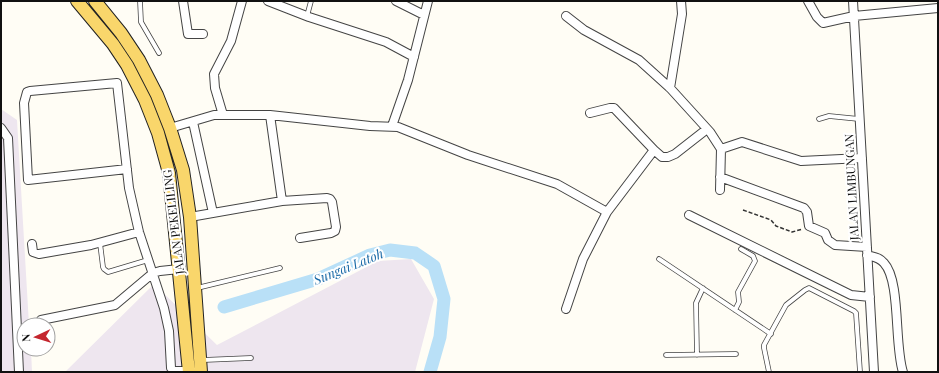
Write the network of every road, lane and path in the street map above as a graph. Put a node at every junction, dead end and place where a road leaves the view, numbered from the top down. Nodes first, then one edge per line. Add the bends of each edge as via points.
1 (77, 1) edge
2 (95, 1) edge
3 (140, 1) edge
4 (183, 1) edge
5 (242, 1) edge
6 (268, 1) edge
7 (311, 1) edge
8 (396, 1) edge
9 (428, 1) edge
10 (681, 1) edge
11 (808, 1) edge
12 (853, 1) edge
13 (938, 8) edge
14 (424, 15) junction
15 (307, 16) junction
16 (566, 16) dead end
17 (854, 16) junction
18 (203, 34) dead end
19 (159, 53) dead end
20 (414, 57) junction
21 (670, 88) junction
22 (590, 113) dead end
23 (223, 115) junction
24 (270, 115) junction
25 (820, 118) dead end
26 (859, 119) junction
27 (193, 122) junction
28 (392, 126) junction
29 (1, 128) edge
30 (170, 128) junction
31 (707, 129) junction
32 (721, 149) junction
33 (654, 150) junction
34 (862, 158) junction
35 (127, 169) junction
36 (720, 177) junction
37 (720, 190) dead end
38 (282, 201) junction
39 (743, 210) dead end
40 (607, 212) junction
41 (213, 213) junction
42 (689, 215) dead end
43 (190, 217) junction
44 (811, 227) junction
45 (139, 232) junction
46 (300, 238) dead end
47 (100, 242) junction
48 (32, 244) dead end
49 (867, 247) junction
50 (741, 249) dead end
51 (867, 256) junction
52 (659, 259) dead end
53 (148, 260) junction
54 (280, 268) dead end
55 (179, 269) junction
56 (153, 273) junction
57 (703, 288) junction
58 (194, 289) junction
59 (870, 297) junction
60 (566, 309) dead end
61 (735, 310) junction
62 (55, 317) edge
63 (770, 334) junction
64 (736, 354) dead end
65 (666, 355) dead end
66 (698, 355) junction
67 (251, 358) dead end
68 (196, 369) edge
69 (19, 372) edge
70 (769, 372) edge
71 (860, 372) edge
72 (874, 372) edge
73 (903, 372) edge

1 - 55 main road, JALAN PEKELILING via 127,65 158,133 169,173
2 - 30 main road, JALAN PEKELILING via 121,32 139,60
3 - 19 lane via 141,20
4 - 18 street via 188,34
5 - 23 street via 228,46 214,74 213,82
6 - 15 street
7 - 15 lane
8 - 14 street
9 - 14 street
10 - 21 street via 682,14
11 - 17 street via 823,23
12 - 17 street, JALAN LIMBUNGAN
13 - 17 street
14 - 20 street
15 - 20 street via 386,42
16 - 21 street via 584,30 639,60
17 - 26 street, JALAN LIMBUNGAN
20 - 28 street
21 - 31 street
22 - 33 street via 614,108
23 - 24 street
23 - 27 street via 214,115
24 - 28 street
24 - 38 street
25 - 26 lane via 829,116
26 - 34 street, JALAN LIMBUNGAN
27 - 30 street
27 - 41 street
28 - 40 street via 468,155 557,184
29 - 69 street via 8,138
30 - 43 main road, JALAN PEKELILING via 183,170
31 - 32 street
31 - 33 street via 672,156 662,157
32 - 34 street via 742,142 801,161
32 - 36 street
33 - 40 street
34 - 49 street, JALAN LIMBUNGAN
35 - 35 street via 117,83 27,92 24,103 28,180
35 - 45 street
36 - 37 street
36 - 44 street via 803,208 807,212 808,224
38 - 41 street
38 - 46 street via 327,198 331,201 335,231
39 - 44 path via 771,220 776,226 793,232
40 - 60 street via 583,259
41 - 43 street
42 - 59 street via 851,295
43 - 58 main road, JALAN PEKELILING
44 - 49 street via 825,233 834,245
45 - 47 street
45 - 53 street
47 - 48 street via 39,254 33,252
47 - 53 lane via 103,267 106,271
49 - 51 street, JALAN LIMBUNGAN
50 - 61 lane via 753,256 756,261 738,292 739,302
51 - 59 street, JALAN LIMBUNGAN
51 - 73 street via 880,259 888,270 895,298 898,350
52 - 57 lane
53 - 56 street
54 - 58 lane
55 - 56 street
55 - 68 main road, JALAN PEKELILING
56 - 62 street via 115,305
56 - 68 street via 169,331 171,368 174,371
57 - 61 lane
57 - 66 lane via 696,303
58 - 68 main road, JALAN PEKELILING
59 - 72 street, JALAN LIMBUNGAN
61 - 63 lane
63 - 70 lane via 764,347
63 - 71 lane via 786,305 810,289 856,313
64 - 66 lane
65 - 66 lane
67 - 68 lane

